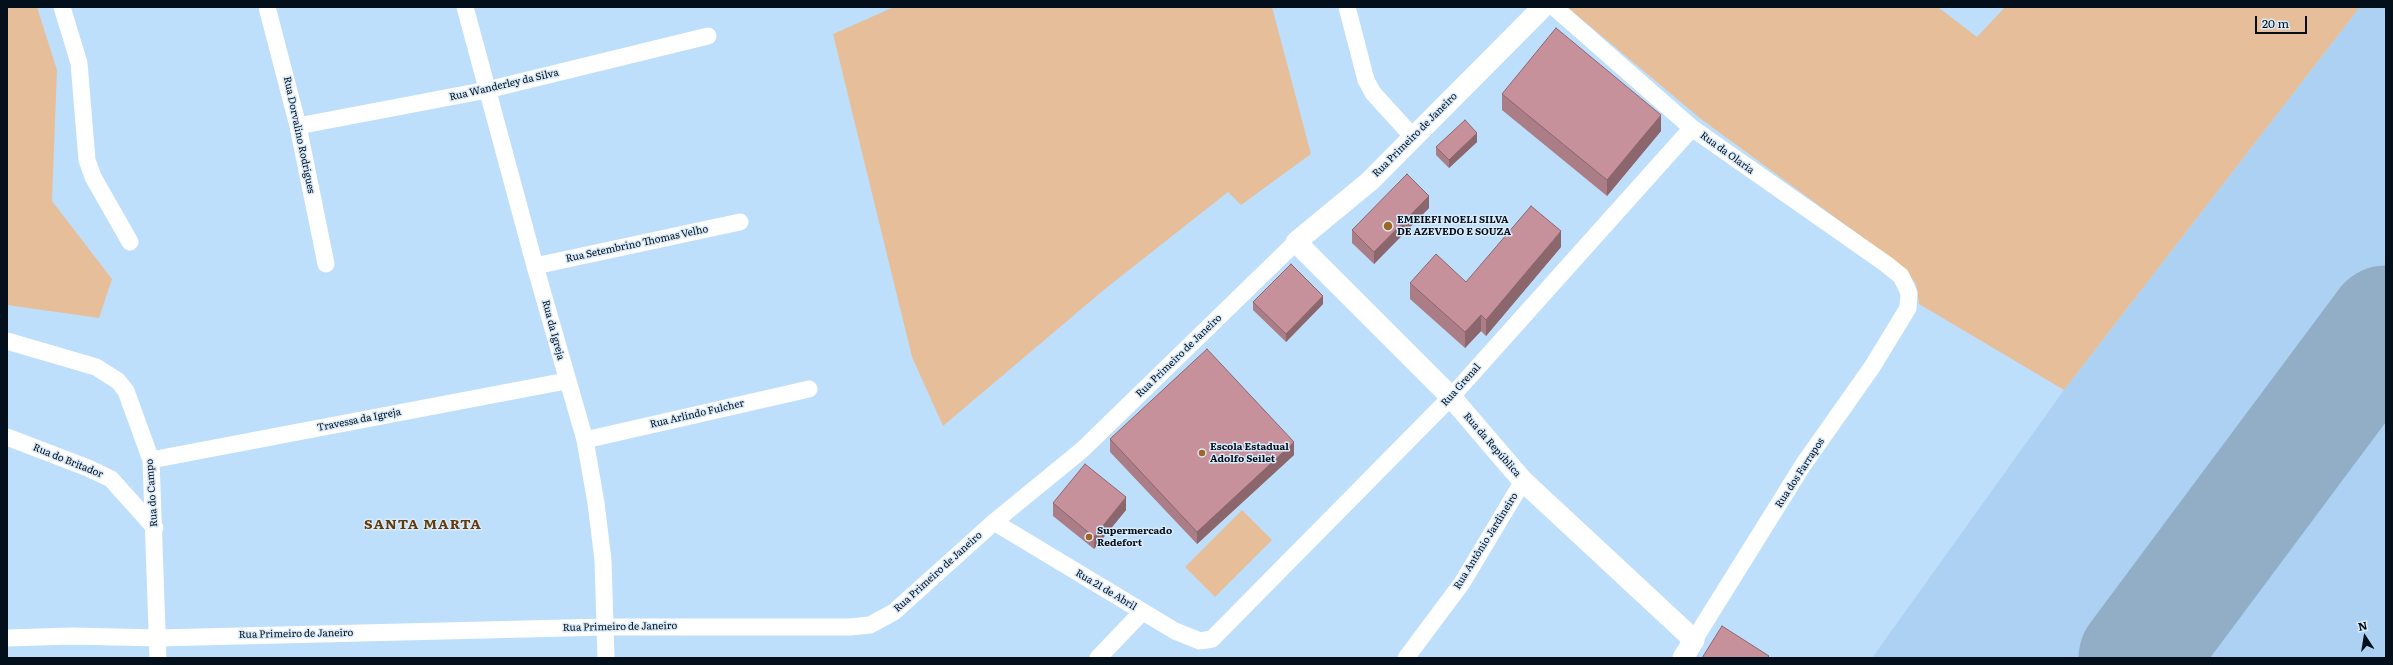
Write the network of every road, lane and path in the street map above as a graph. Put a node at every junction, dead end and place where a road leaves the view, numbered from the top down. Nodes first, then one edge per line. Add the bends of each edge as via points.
1 (62, 7) edge
2 (267, 7) edge
3 (465, 7) edge
4 (1347, 7) edge
5 (1543, 7) edge
6 (1554, 7) edge
7 (708, 36) dead end
8 (487, 90) junction
9 (298, 126) junction
10 (1692, 128) junction
11 (1413, 137) junction
12 (740, 222) dead end
13 (130, 242) dead end
14 (1296, 242) junction
15 (326, 264) dead end
16 (534, 266) junction
17 (1907, 287) joint
18 (7, 342) edge
19 (566, 381) junction
20 (809, 389) dead end
21 (1451, 397) junction
22 (7, 437) edge
23 (585, 440) junction
24 (151, 460) junction
25 (1523, 480) junction
26 (994, 522) junction
27 (155, 528) junction
28 (1142, 612) junction
29 (606, 627) junction
30 (1220, 632) joint
31 (7, 638) edge
32 (158, 638) junction
33 (1694, 640) junction
34 (158, 658) edge
35 (606, 658) edge
36 (1098, 658) edge
37 (1406, 658) edge
38 (1683, 658) edge

1 - 13 street via 79,63 87,160 93,177
2 - 9 street, Rua Dorvalino Rodrigues
3 - 8 street, Rua da Igreja
4 - 11 street via 1366,80 1373,92
5 - 11 street, Rua Primeiro de Janeiro
6 - 10 street, Rua da Olaria
7 - 8 street, Rua Wanderley da Silva
8 - 9 street, Rua Wanderley da Silva
8 - 16 street, Rua da Igreja
9 - 15 street, Rua Dorvalino Rodrigues
10 - 17 street, Rua da Olaria via 1886,264 1901,276
10 - 21 street, Rua Grenal
11 - 14 street, Rua Primeiro de Janeiro via 1370,181
12 - 16 street, Rua Setembrino Thomas Velho
14 - 21 street, Rua da República
14 - 26 street, Rua Primeiro de Janeiro via 1082,450
16 - 19 street, Rua da Igreja
17 - 33 street, Rua dos Farrapos via 1908,308 1872,367 1803,466
18 - 24 street, Rua do Campo via 96,367 118,381 126,391 134,410
19 - 23 street, Rua da Igreja
19 - 24 street, Travessa da Igreja
20 - 23 street, Rua Arlindo Fulcher
21 - 25 street, Rua da República
21 - 30 street, Rua Grenal
22 - 27 street, Rua do Britador via 112,479
23 - 29 street, Rua da Igreja via 603,560
24 - 27 street, Rua do Campo
25 - 33 street, Rua da República
25 - 37 street, Rua Antônio Jardineiro via 1462,583
26 - 28 street, Rua 21 de Abril
26 - 29 street, Rua Primeiro de Janeiro via 894,612 870,625
27 - 32 street, Rua do Campo
28 - 30 street, Rua 21 de Abril via 1179,633 1200,641 1210,640
28 - 36 street
29 - 32 street, Rua Primeiro de Janeiro
29 - 35 street, Rua da Igreja
31 - 32 street, Rua Primeiro de Janeiro
32 - 34 street, Rua do Campo
33 - 38 street, Rua dos Farrapos

